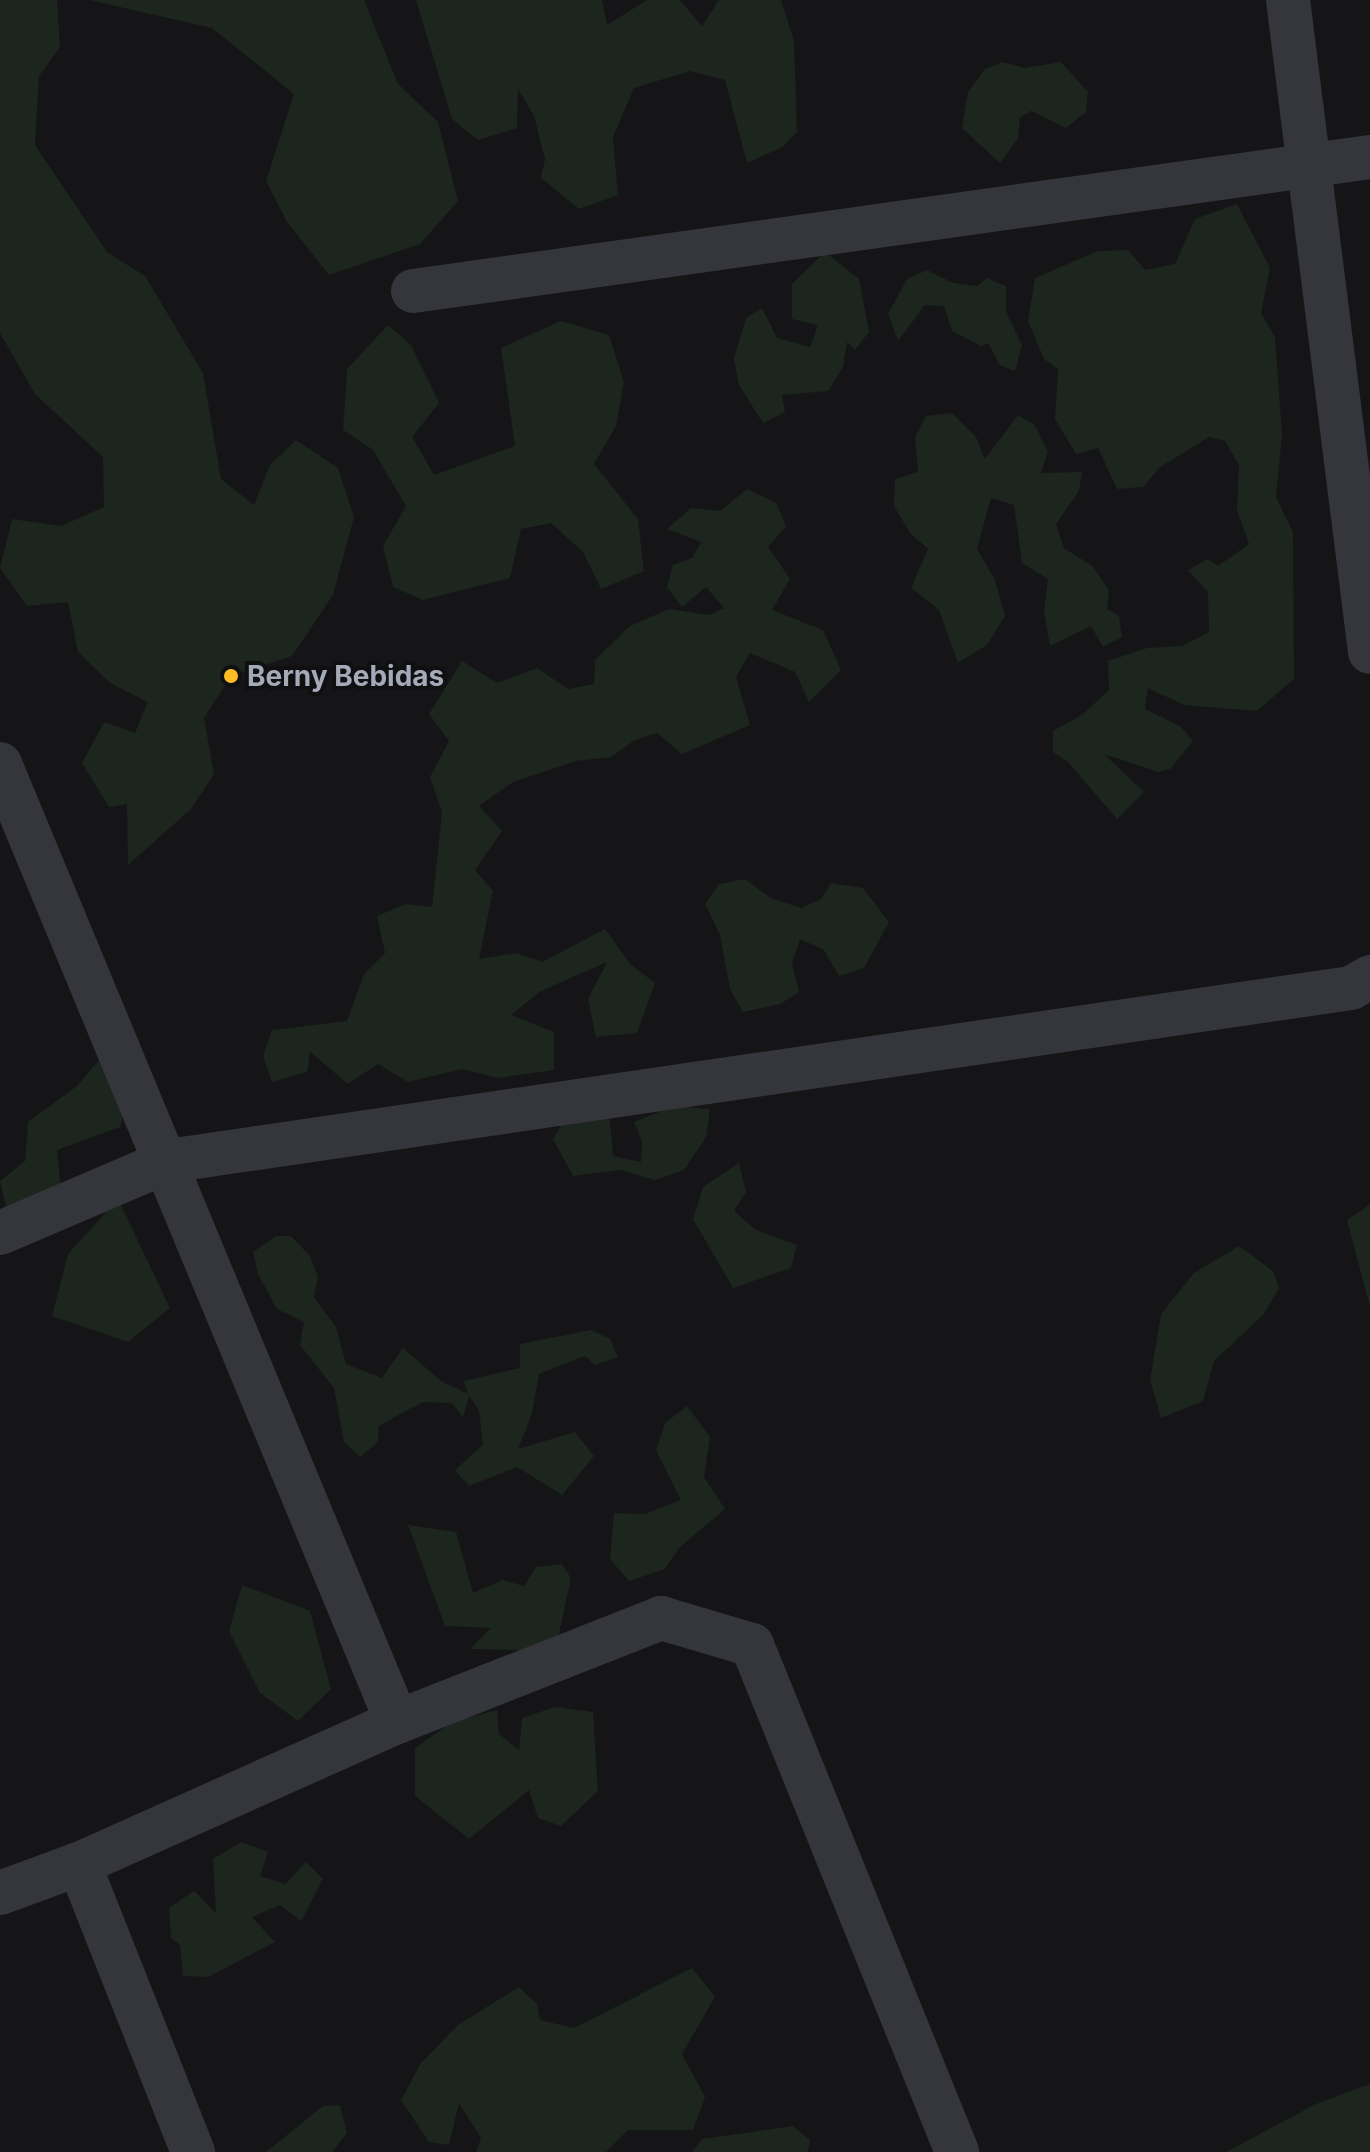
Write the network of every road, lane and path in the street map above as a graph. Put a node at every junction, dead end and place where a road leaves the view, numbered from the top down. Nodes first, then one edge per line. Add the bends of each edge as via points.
1 (1288, 0) edge
2 (1370, 157) edge
3 (1309, 165) junction
4 (413, 291) dead end
5 (1370, 652) edge
6 (0, 764) edge
7 (1370, 977) edge
8 (168, 1161) junction
9 (0, 1233) edge
10 (397, 1722) junction
11 (79, 1864) junction
12 (0, 1893) edge
13 (193, 2152) edge
14 (957, 2152) edge

1 - 3 street
2 - 3 street
3 - 4 street
3 - 5 street
6 - 8 street
7 - 8 street via 1351,988
8 - 9 street
8 - 10 street
10 - 11 street
10 - 14 street via 661,1618 752,1645
11 - 12 street
11 - 13 street

